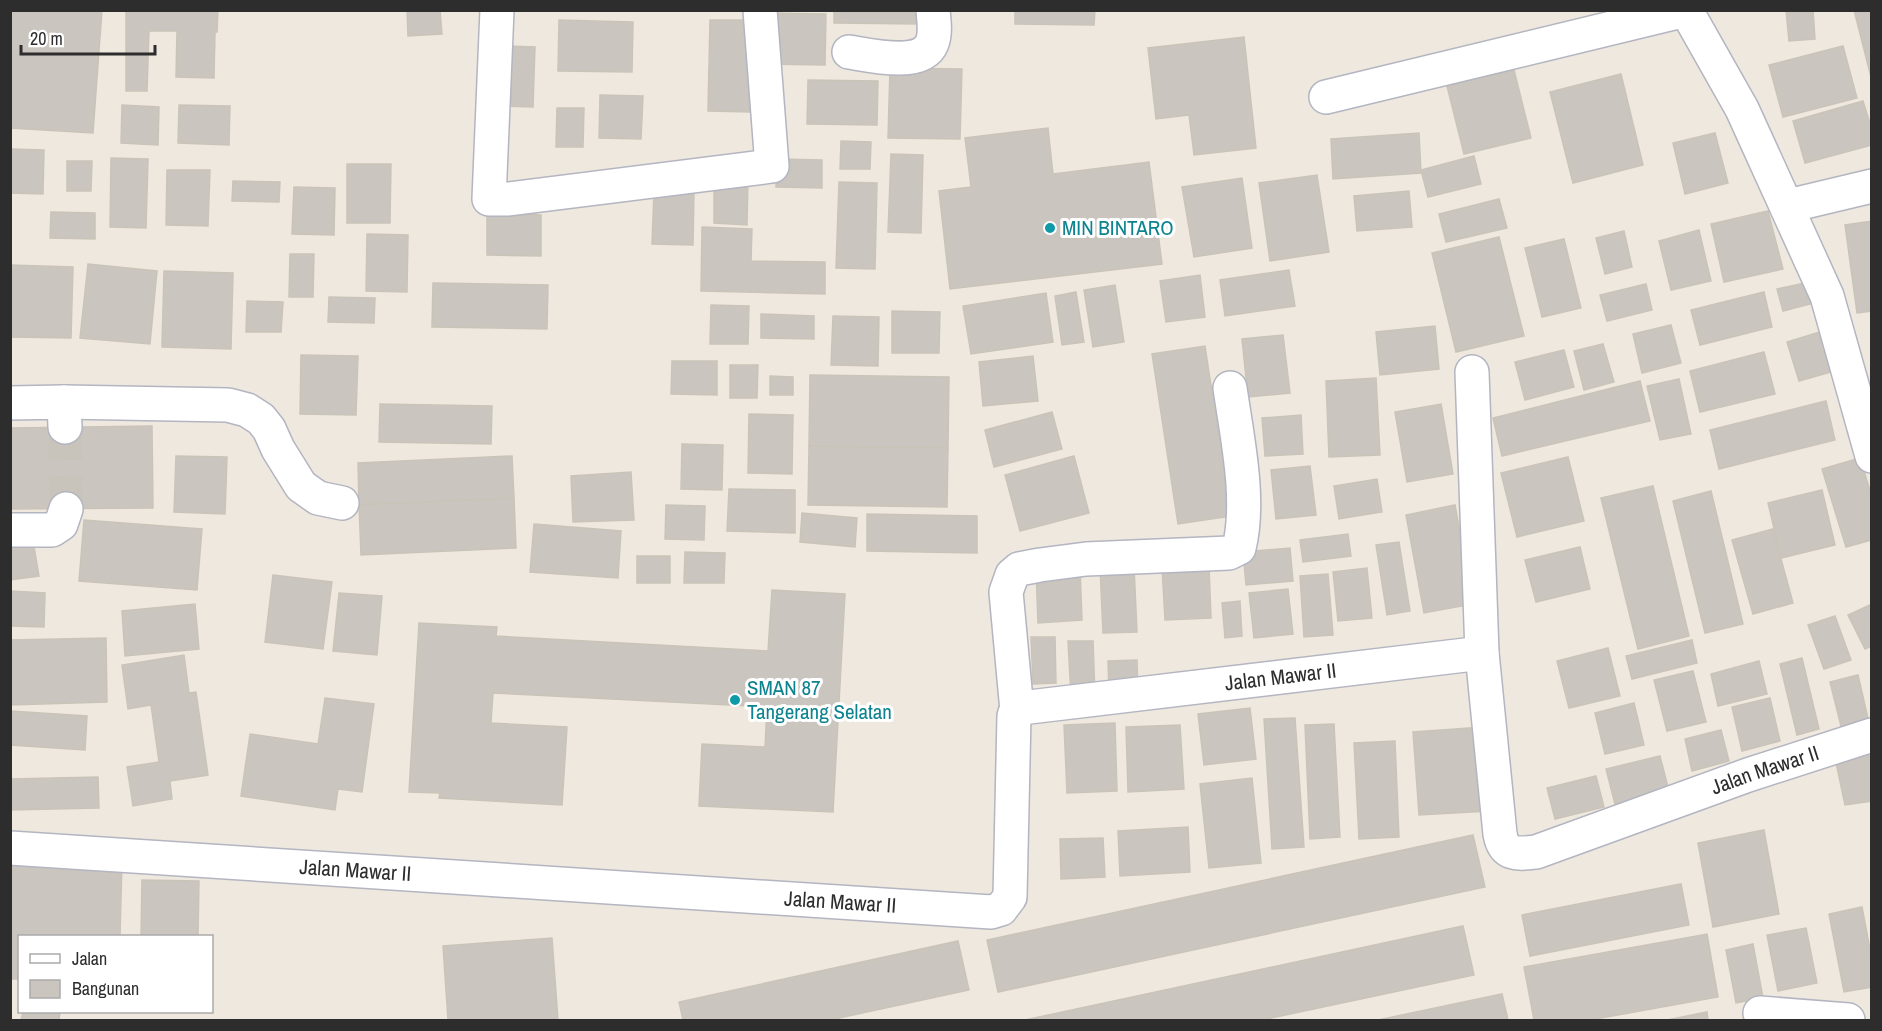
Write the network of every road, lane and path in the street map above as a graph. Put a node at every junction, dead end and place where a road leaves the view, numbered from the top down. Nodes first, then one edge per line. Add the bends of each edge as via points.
1 (497, 10) edge
2 (760, 10) edge
3 (933, 10) edge
4 (849, 52) dead end
5 (1326, 97) dead end
6 (1872, 186) edge
7 (1788, 206) junction
8 (1472, 372) dead end
9 (1230, 388) dead end
10 (10, 403) edge
11 (1872, 456) edge
12 (342, 503) dead end
13 (66, 509) tunnel mouth
14 (10, 530) edge
15 (1482, 653) junction
16 (1017, 711) junction
17 (1872, 735) edge
18 (10, 848) edge
19 (1760, 1013) dead end
20 (1848, 1020) edge
21 (1864, 1020) edge
22 (1872, 1020) edge

1 - 2 street via 489,200 772,166
3 - 4 street via 932,45 924,53 904,59
5 - 7 street via 1686,10 1742,109
6 - 7 street
7 - 11 street via 1827,296
8 - 15 street, Jalan Mawar II
9 - 16 street via 1242,483 1244,530 1239,548 1228,553 1086,559 1019,569 1012,575 1006,592
10 - 12 street via 64,415 228,405 241,408 261,419 269,429 301,486 318,498
13 - 14 street via 62,522 52,530
15 - 16 street, Jalan Mawar II
15 - 17 street, Jalan Mawar II via 1500,834 1504,846 1517,854 1536,852 1748,775
16 - 18 street, Jalan Mawar II via 1010,897 1001,909 991,912
19 - 20 street
21 - 22 street

